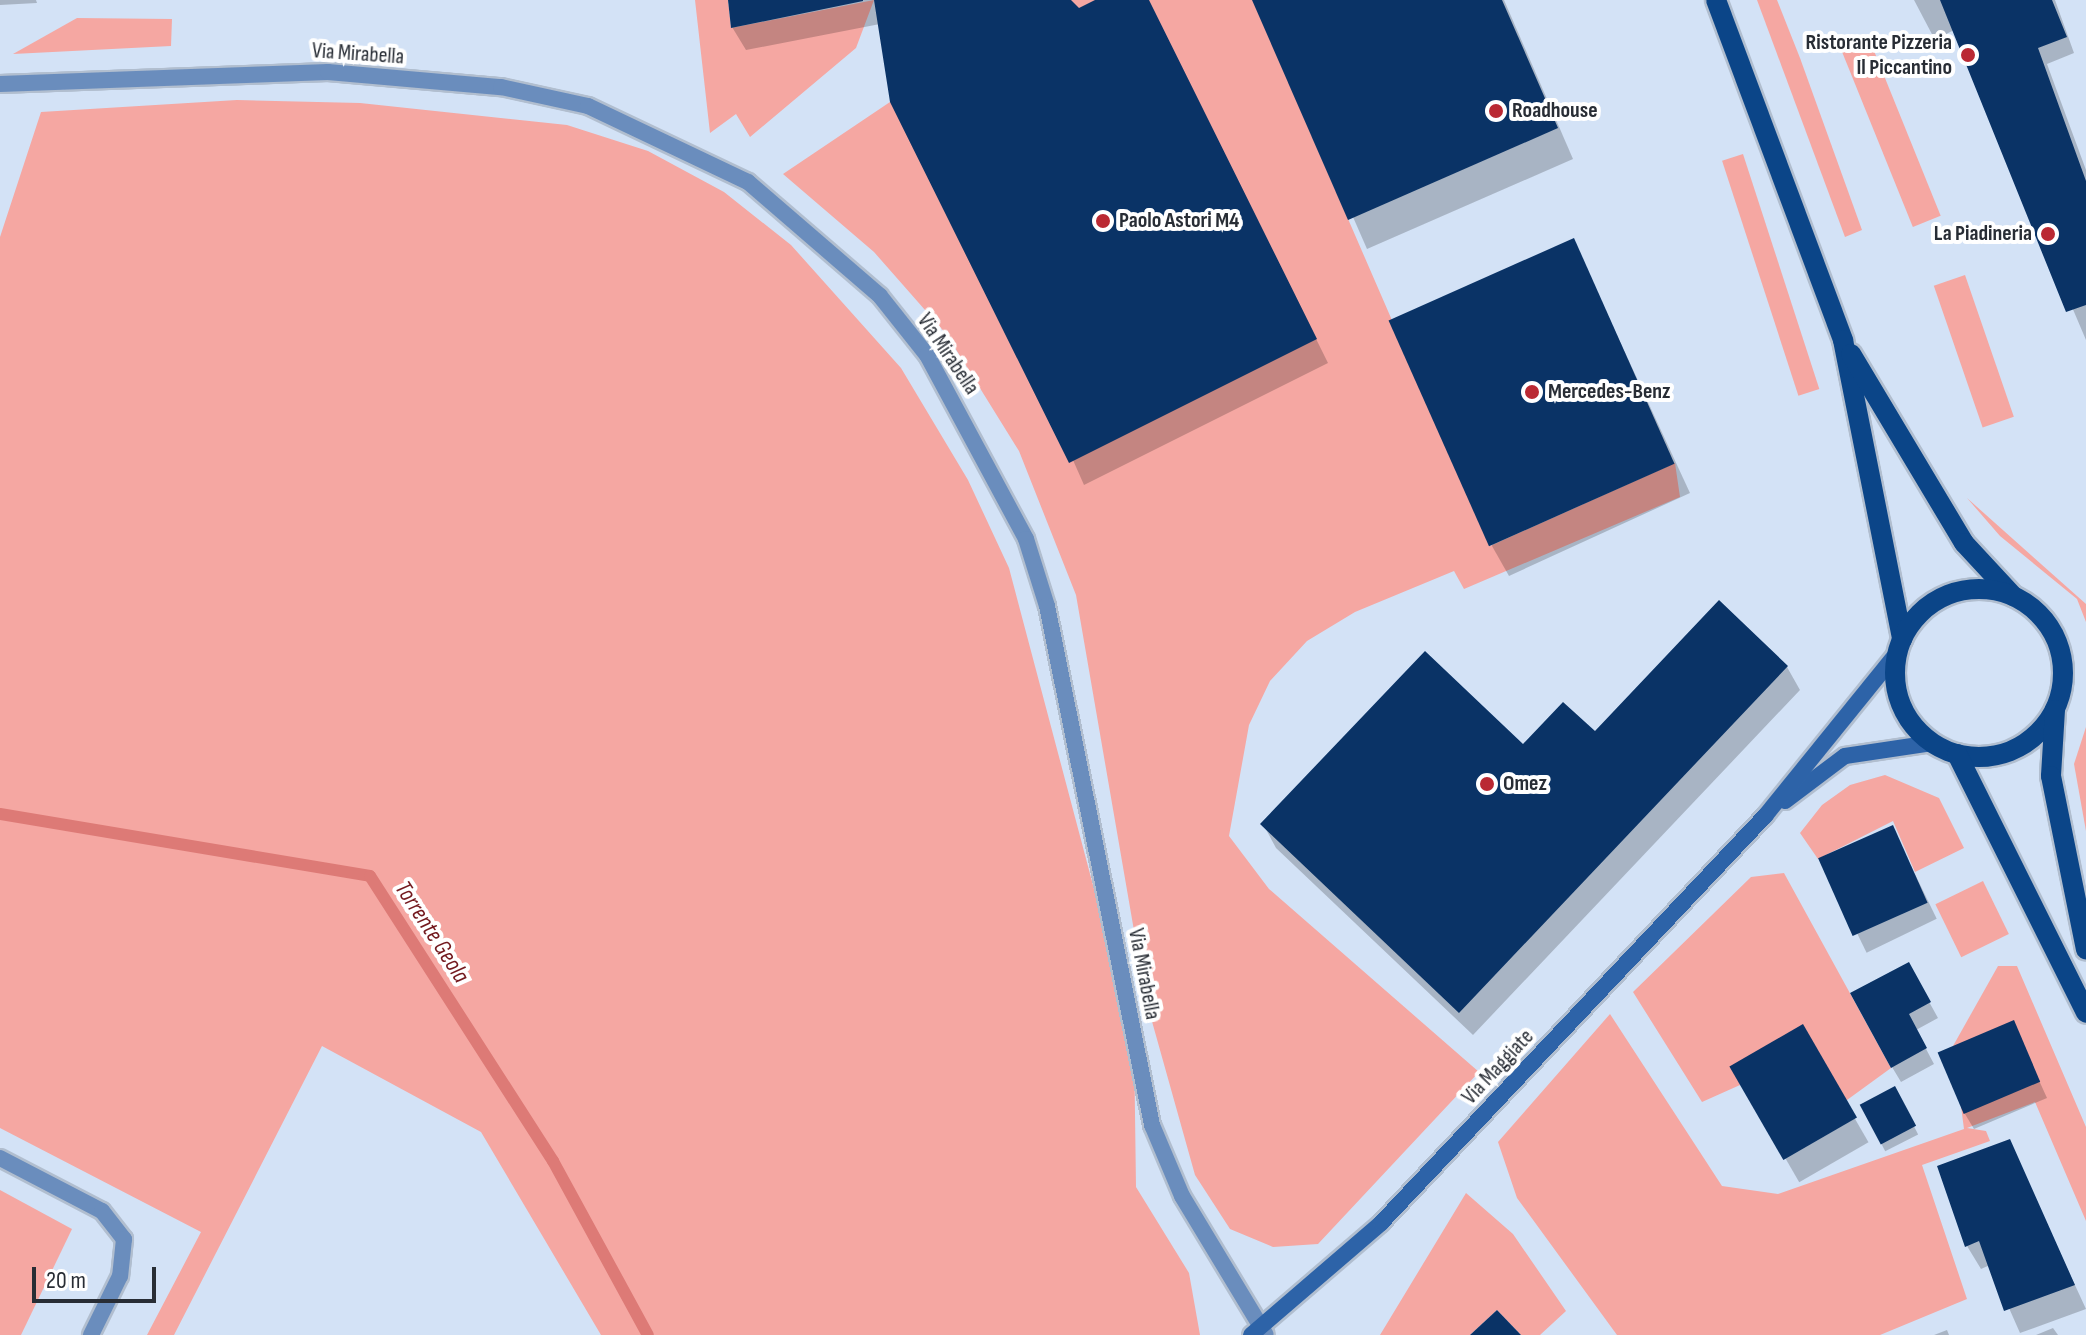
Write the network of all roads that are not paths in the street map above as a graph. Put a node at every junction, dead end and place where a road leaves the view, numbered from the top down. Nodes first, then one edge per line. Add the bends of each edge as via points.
1 (1716, 0) edge
2 (0, 84) edge
3 (1843, 340) junction
4 (2013, 596) junction
5 (1900, 645) junction
6 (2055, 707) junction
7 (1932, 743) junction
8 (1957, 754) junction
9 (1765, 816) junction
10 (2086, 950) edge
11 (2086, 1013) edge
12 (0, 1158) edge
13 (1259, 1333) edge
14 (91, 1335) edge

1 - 3 main road
2 - 13 street, Via Mirabella via 328,72 501,87 588,106 748,182 880,296 927,355 1026,539 1047,606 1152,1125 1182,1196
3 - 4 main road via 1964,543
3 - 5 main road
4 - 5 main road via 1987,589 1949,595 1925,608
4 - 6 main road via 2044,620 2057,643 2062,681
5 - 7 main road via 1901,703
5 - 9 street, Via Maggiate
6 - 8 main road via 2032,737 2008,751
6 - 10 main road via 2051,776
7 - 8 main road
7 - 9 street, Via Maggiate via 1845,756
8 - 11 main road
9 - 13 street, Via Maggiate via 1381,1223
12 - 14 street via 102,1211 124,1239 120,1276

